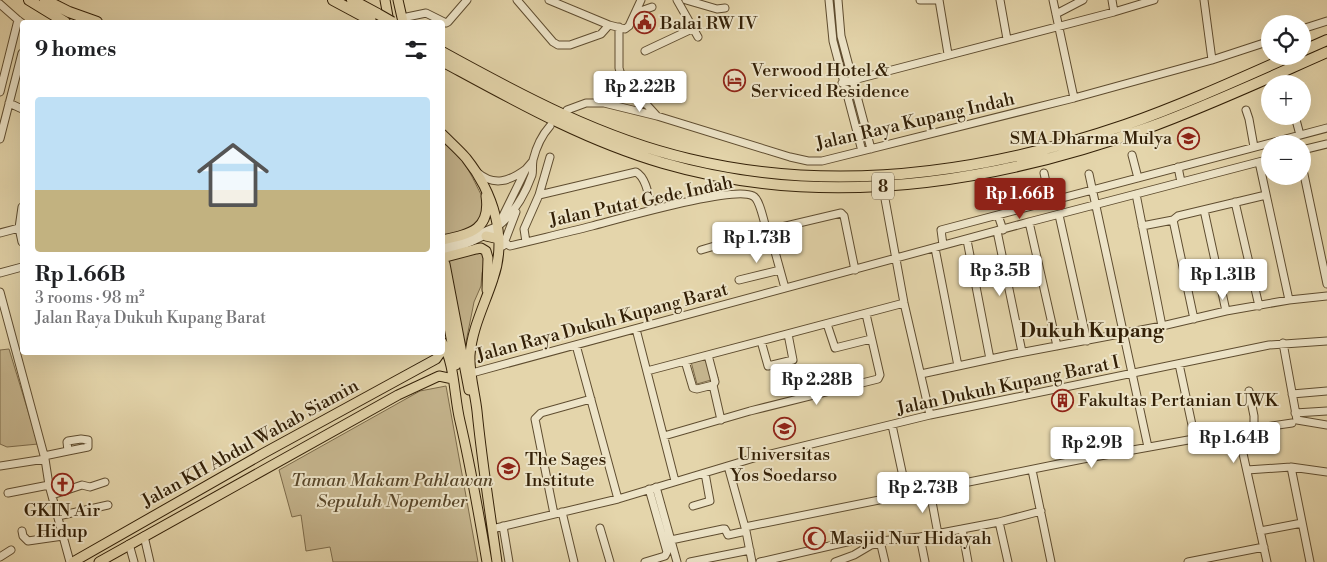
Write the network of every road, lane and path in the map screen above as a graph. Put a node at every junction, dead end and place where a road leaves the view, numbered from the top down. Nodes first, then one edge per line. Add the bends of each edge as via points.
1 (29, 0) edge
2 (45, 0) edge
3 (333, 0) edge
4 (352, 0) edge
5 (385, 0) edge
6 (398, 0) edge
7 (467, 0) edge
8 (517, 0) edge
9 (549, 0) edge
10 (641, 0) edge
11 (677, 0) edge
12 (686, 0) edge
13 (830, 0) edge
14 (838, 0) edge
15 (920, 0) edge
16 (939, 0) edge
17 (1000, 0) edge
18 (1053, 0) edge
19 (1083, 0) edge
20 (1112, 0) edge
21 (1154, 0) edge
22 (1204, 0) edge
23 (0, 4) edge
24 (652, 7) dead end
25 (726, 8) dead end
26 (1114, 12) junction
27 (635, 13) junction
28 (1056, 14) junction
29 (376, 18) edge
30 (62, 20) edge
31 (91, 20) edge
32 (390, 20) edge
33 (396, 20) edge
34 (397, 20) edge
35 (401, 20) edge
36 (440, 20) edge
37 (20, 21) edge
38 (1327, 21) edge
39 (445, 22) edge
40 (609, 25) junction
41 (1058, 26) junction
42 (1311, 26) edge
43 (618, 27) junction
44 (694, 28) junction
45 (698, 37) dead end
46 (1006, 39) junction
47 (1327, 40) edge
48 (1261, 43) edge
49 (1311, 47) edge
50 (646, 51) dead end
51 (1327, 52) edge
52 (445, 54) edge
53 (948, 54) junction
54 (1212, 60) junction
55 (20, 62) edge
56 (445, 63) edge
57 (1270, 65) edge
58 (852, 80) junction
59 (842, 83) junction
60 (0, 92) edge
61 (633, 97) junction
62 (1074, 98) junction
63 (9, 103) junction
64 (620, 107) junction
65 (20, 108) edge
66 (568, 110) dead end
67 (1246, 110) dead end
68 (657, 116) junction
69 (1297, 125) edge
70 (550, 126) dead end
71 (1327, 128) edge
72 (1300, 135) joint
73 (445, 137) edge
74 (0, 139) edge
75 (1327, 144) edge
76 (1261, 146) edge
77 (1254, 148) junction
78 (1311, 148) edge
79 (871, 149) junction
80 (862, 152) junction
81 (1132, 155) dead end
82 (550, 157) dead end
83 (468, 160) junction
84 (532, 162) junction
85 (1259, 162) joint
86 (1178, 167) junction
87 (526, 169) junction
88 (1044, 173) dead end
89 (1089, 174) dead end
90 (1138, 178) junction
91 (1182, 182) junction
92 (1306, 185) edge
93 (484, 188) junction
94 (1093, 190) junction
95 (1136, 194) junction
96 (539, 195) junction
97 (1266, 195) junction
98 (520, 199) junction
99 (885, 199) dead end
100 (1050, 201) junction
101 (1235, 202) junction
102 (1097, 205) junction
103 (652, 210) junction
104 (1204, 210) junction
105 (998, 215) junction
106 (1059, 215) junction
107 (1175, 218) junction
108 (20, 221) edge
109 (1029, 222) junction
110 (498, 226) junction
111 (1142, 226) junction
112 (19, 228) junction
113 (1000, 230) junction
114 (768, 231) junction
115 (0, 233) edge
116 (20, 233) edge
117 (486, 236) junction
118 (445, 239) edge
119 (502, 240) junction
120 (967, 240) junction
121 (526, 242) junction
122 (445, 245) edge
123 (943, 245) junction
124 (935, 248) junction
125 (701, 250) dead end
126 (445, 251) edge
127 (896, 259) junction
128 (445, 261) edge
129 (445, 266) edge
130 (20, 268) edge
131 (780, 270) junction
132 (855, 270) junction
133 (0, 273) edge
134 (739, 280) dead end
135 (1327, 284) edge
136 (785, 288) junction
137 (0, 292) edge
138 (487, 293) junction
139 (1327, 296) edge
140 (1290, 300) junction
141 (904, 303) junction
142 (445, 305) edge
143 (1259, 306) junction
144 (1226, 311) junction
145 (866, 314) junction
146 (1194, 318) junction
147 (827, 324) junction
148 (1162, 326) junction
149 (636, 329) junction
150 (1122, 333) junction
151 (788, 334) junction
152 (871, 339) junction
153 (1327, 340) edge
154 (761, 341) junction
155 (1087, 341) junction
156 (1283, 343) junction
157 (576, 344) junction
158 (1057, 346) junction
159 (445, 351) edge
160 (1022, 352) junction
161 (438, 355) edge
162 (708, 355) junction
163 (990, 359) junction
164 (685, 361) junction
165 (1179, 364) junction
166 (958, 366) junction
167 (416, 368) junction
168 (647, 371) junction
169 (472, 373) junction
170 (921, 374) junction
171 (1132, 374) junction
172 (453, 379) junction
173 (423, 383) junction
174 (713, 385) junction
175 (1248, 391) dead end
176 (1327, 391) edge
177 (1292, 394) junction
178 (591, 399) junction
179 (1327, 411) edge
180 (930, 415) junction
181 (1295, 419) junction
182 (722, 420) junction
183 (892, 425) junction
184 (1327, 425) edge
185 (1254, 430) junction
186 (1238, 431) junction
187 (301, 433) junction
188 (479, 434) junction
189 (664, 436) junction
190 (81, 439) dead end
191 (465, 439) junction
192 (1194, 439) junction
193 (307, 446) junction
194 (1148, 447) junction
195 (44, 457) junction
196 (0, 466) edge
197 (728, 466) junction
198 (1291, 466) junction
199 (1032, 470) junction
200 (1247, 470) junction
201 (1327, 472) edge
202 (705, 473) junction
203 (675, 480) junction
204 (105, 482) dead end
205 (49, 485) junction
206 (652, 488) junction
207 (930, 491) junction
208 (8, 493) dead end
209 (52, 495) junction
210 (908, 495) junction
211 (618, 498) junction
212 (108, 505) dead end
213 (693, 506) dead end
214 (1040, 511) junction
215 (562, 512) junction
216 (554, 514) junction
217 (58, 516) junction
218 (999, 522) junction
219 (1302, 523) junction
220 (503, 526) junction
221 (600, 528) dead end
222 (492, 529) junction
223 (746, 529) junction
224 (962, 529) junction
225 (22, 531) dead end
226 (1260, 531) junction
227 (938, 534) junction
228 (63, 536) junction
229 (144, 536) junction
230 (117, 537) junction
231 (920, 537) junction
232 (671, 540) junction
233 (108, 542) junction
234 (880, 542) junction
235 (126, 546) junction
236 (1264, 547) junction
237 (11, 550) dead end
238 (750, 550) junction
239 (114, 553) junction
240 (0, 556) edge
241 (855, 559) edge
242 (772, 561) edge
243 (71, 562) edge
244 (100, 562) edge
245 (134, 562) edge
246 (150, 562) edge
247 (487, 562) edge
248 (497, 562) edge
249 (509, 562) edge
250 (574, 562) edge
251 (610, 562) edge
252 (645, 562) edge
253 (677, 562) edge
254 (690, 562) edge
255 (752, 562) edge
256 (760, 562) edge
257 (835, 562) edge
258 (885, 562) edge
259 (925, 562) edge
260 (968, 562) edge
261 (1008, 562) edge
262 (1051, 562) edge
263 (1188, 562) edge
264 (1267, 562) edge
265 (1310, 562) edge

1 - 30 highway
2 - 31 highway
3 - 29 highway
4 - 29 highway
5 - 33 main road
6 - 34 main road
7 - 39 street
8 - 40 street via 558,45 570,45 602,34
9 - 40 street
10 - 27 street
11 - 44 street
12 - 25 street via 717,9
13 - 59 street via 833,41
14 - 58 street via 841,36
15 - 16 street
16 - 53 street
17 - 46 street
18 - 28 street
19 - 28 street
20 - 26 street
21 - 26 street
22 - 54 street
23 - 37 street
24 - 27 street
26 - 41 street
27 - 43 street via 628,27
28 - 41 street
29 - 32 highway, bridge
35 - 36 street via 426,13
37 - 60 street
38 - 42 street
40 - 43 street
41 - 46 street
41 - 62 street
43 - 61 street via 621,75 625,88
44 - 45 street
44 - 50 street
46 - 53 street
47 - 49 highway
48 - 54 street, Jalan Raya Kupang Indah
51 - 56 highway, 8 via 1164,122 1034,162 949,180 838,188 766,184 663,163 551,120
52 - 57 highway, 8 via 566,115 658,150 755,172 831,177 941,170 1031,153 1133,122
53 - 58 street
54 - 62 street, Jalan Raya Kupang Indah
55 - 63 street
58 - 59 street
58 - 79 street
59 - 80 street
61 - 64 street
61 - 68 street
62 - 79 street, Jalan Raya Kupang Indah
63 - 65 street
63 - 74 street
64 - 66 street, Jalan Raya Kupang Indah via 592,102
64 - 68 street, Jalan Raya Kupang Indah
67 - 77 street
68 - 80 street, Jalan Raya Kupang Indah via 808,161
69 - 72 street
70 - 84 street
71 - 72 street
73 - 83 main road
75 - 78 street
76 - 77 street
77 - 86 street
79 - 80 street, Jalan Raya Kupang Indah
81 - 90 street
82 - 96 street
83 - 87 street via 480,175 496,181 509,180
83 - 93 main road
84 - 87 street
84 - 98 street via 533,173
85 - 91 street, Jalan Raya Dukuh Kupang Barat
85 - 97 street
86 - 90 street
86 - 91 street
87 - 110 street
88 - 100 street
89 - 94 street
90 - 94 street
91 - 95 street, Jalan Raya Dukuh Kupang Barat
92 - 135 street
93 - 110 main road
93 - 118 main road via 486,213 480,226 466,234
94 - 100 street
94 - 102 street
95 - 102 street, Jalan Raya Dukuh Kupang Barat
95 - 111 street
96 - 103 street, Jalan Putat Gede Indah via 636,172 645,184
96 - 121 street via 524,229
97 - 101 street
97 - 140 street
98 - 110 street via 511,215
98 - 119 street
99 - 127 street
100 - 105 street
101 - 104 street
101 - 143 street
102 - 106 street, Jalan Raya Dukuh Kupang Barat
102 - 150 street
103 - 114 street, Jalan Putat Gede Indah via 744,193 757,199
103 - 121 street, Jalan Putat Gede Indah
104 - 107 street
104 - 144 street
105 - 113 street
105 - 123 street via 941,230
106 - 109 street, Jalan Raya Dukuh Kupang Barat
106 - 155 street
107 - 111 street
107 - 146 street
108 - 112 street
109 - 113 street, Jalan Raya Dukuh Kupang Barat
109 - 158 street
110 - 117 street
110 - 119 main road
110 - 122 street
111 - 148 street
112 - 115 street
112 - 116 street
113 - 120 street, Jalan Raya Dukuh Kupang Barat
113 - 160 street
114 - 125 street
114 - 131 street, Jalan Putat Gede Indah
114 - 132 street via 841,213
117 - 119 main road
117 - 126 street
119 - 121 street, Jalan Putat Gede Indah via 510,246
119 - 138 main road via 493,281
120 - 123 street, Jalan Raya Dukuh Kupang Barat
120 - 163 street
123 - 124 street, Jalan Raya Dukuh Kupang Barat
124 - 127 street, Jalan Raya Dukuh Kupang Barat
124 - 166 street
127 - 132 street, Jalan Raya Dukuh Kupang Barat
127 - 141 street
128 - 138 main road via 476,249 486,251
129 - 188 main road
130 - 133 street
131 - 134 street
131 - 136 street, Jalan Putat Gede Indah
132 - 136 street, Jalan Raya Dukuh Kupang Barat
136 - 149 street, Jalan Raya Dukuh Kupang Barat
137 - 195 street
138 - 169 main road via 471,346
139 - 140 street
140 - 143 street
141 - 145 street
141 - 170 street
142 - 191 main road via 466,420
143 - 144 street
144 - 146 street
145 - 147 street
145 - 152 street
146 - 148 street
147 - 151 street
147 - 152 street via 835,348
148 - 150 street
149 - 157 street, Jalan Raya Dukuh Kupang Barat
149 - 168 street
150 - 155 street
150 - 171 street
151 - 154 street
151 - 154 street via 793,360 768,366
152 - 182 street via 878,378
153 - 156 street, Jalan Dukuh Kupang Barat I
154 - 162 street
155 - 158 street
156 - 165 street, Jalan Dukuh Kupang Barat I
156 - 177 street
157 - 169 street, Jalan Raya Dukuh Kupang Barat
157 - 178 street
158 - 160 street
159 - 172 main road
160 - 163 street
161 - 167 main road, Jalan KH Abdul Wahab Siamin
162 - 164 street
162 - 174 street
163 - 166 street
164 - 168 street
164 - 174 street via 692,388
165 - 171 street, Jalan Dukuh Kupang Barat I
165 - 192 street
166 - 170 street
167 - 173 main road via 423,374
167 - 187 main road, Jalan KH Abdul Wahab Siamin
168 - 189 street
169 - 188 main road
170 - 180 street
171 - 180 street, Jalan Dukuh Kupang Barat I
171 - 194 street
172 - 173 main road, Jalan KH Abdul Wahab Siamin via 439,376
172 - 191 main road
173 - 193 main road, Jalan KH Abdul Wahab Siamin
174 - 182 street
175 - 185 street
176 - 177 street
177 - 181 street
178 - 211 street
178 - 216 street via 541,413 535,420
179 - 181 street
180 - 183 street, Jalan Dukuh Kupang Barat I
181 - 184 street
181 - 185 street
182 - 189 street
183 - 197 street, Jalan Dukuh Kupang Barat I
183 - 210 street
185 - 186 street
186 - 192 street
186 - 200 street
187 - 193 main road
187 - 230 main road, Jalan KH Abdul Wahab Siamin
188 - 222 main road
189 - 203 street
190 - 195 street via 68,441 68,451
191 - 247 main road
192 - 194 street
193 - 229 main road, Jalan KH Abdul Wahab Siamin
194 - 199 street
195 - 196 street
195 - 205 street
197 - 202 street, Jalan Dukuh Kupang Barat I
197 - 223 street
198 - 200 street
198 - 201 street
198 - 219 street
199 - 207 street
199 - 214 street
200 - 226 street
202 - 203 street, Jalan Dukuh Kupang Barat I
202 - 213 street via 710,501
203 - 206 street, Jalan Dukuh Kupang Barat I
204 - 209 street via 90,487 82,485
205 - 208 street
205 - 209 street
206 - 211 street, Jalan Dukuh Kupang Barat I
206 - 232 street
206 - 252 street via 667,552 665,556
207 - 210 street
207 - 227 street
209 - 217 street
210 - 223 street
211 - 215 street, Jalan Dukuh Kupang Barat I
212 - 217 street
214 - 218 street
214 - 262 street
215 - 216 street, Jalan Dukuh Kupang Barat I
215 - 250 street
216 - 220 street, Jalan Dukuh Kupang Barat I
217 - 228 street
218 - 224 street
218 - 261 street
219 - 226 street
219 - 265 street
220 - 222 street, Jalan Dukuh Kupang Barat I
220 - 249 street
221 - 251 street
222 - 248 main road
223 - 232 street via 728,535 723,529
223 - 238 street
224 - 227 street
224 - 260 street
225 - 228 street via 28,541
226 - 236 street
227 - 231 street
228 - 243 street
229 - 235 main road, Jalan KH Abdul Wahab Siamin
229 - 246 street
230 - 233 main road, Jalan KH Abdul Wahab Siamin
230 - 235 main road via 118,542
231 - 234 street
231 - 259 street
232 - 253 street
233 - 239 main road
233 - 243 main road, Jalan KH Abdul Wahab Siamin
234 - 241 street
234 - 242 street via 860,538
234 - 258 street
235 - 239 main road, Jalan KH Abdul Wahab Siamin
235 - 245 street
236 - 263 street
236 - 264 street
237 - 240 street
238 - 254 street
238 - 255 street
239 - 244 main road, Jalan KH Abdul Wahab Siamin
241 - 257 street
242 - 256 street

